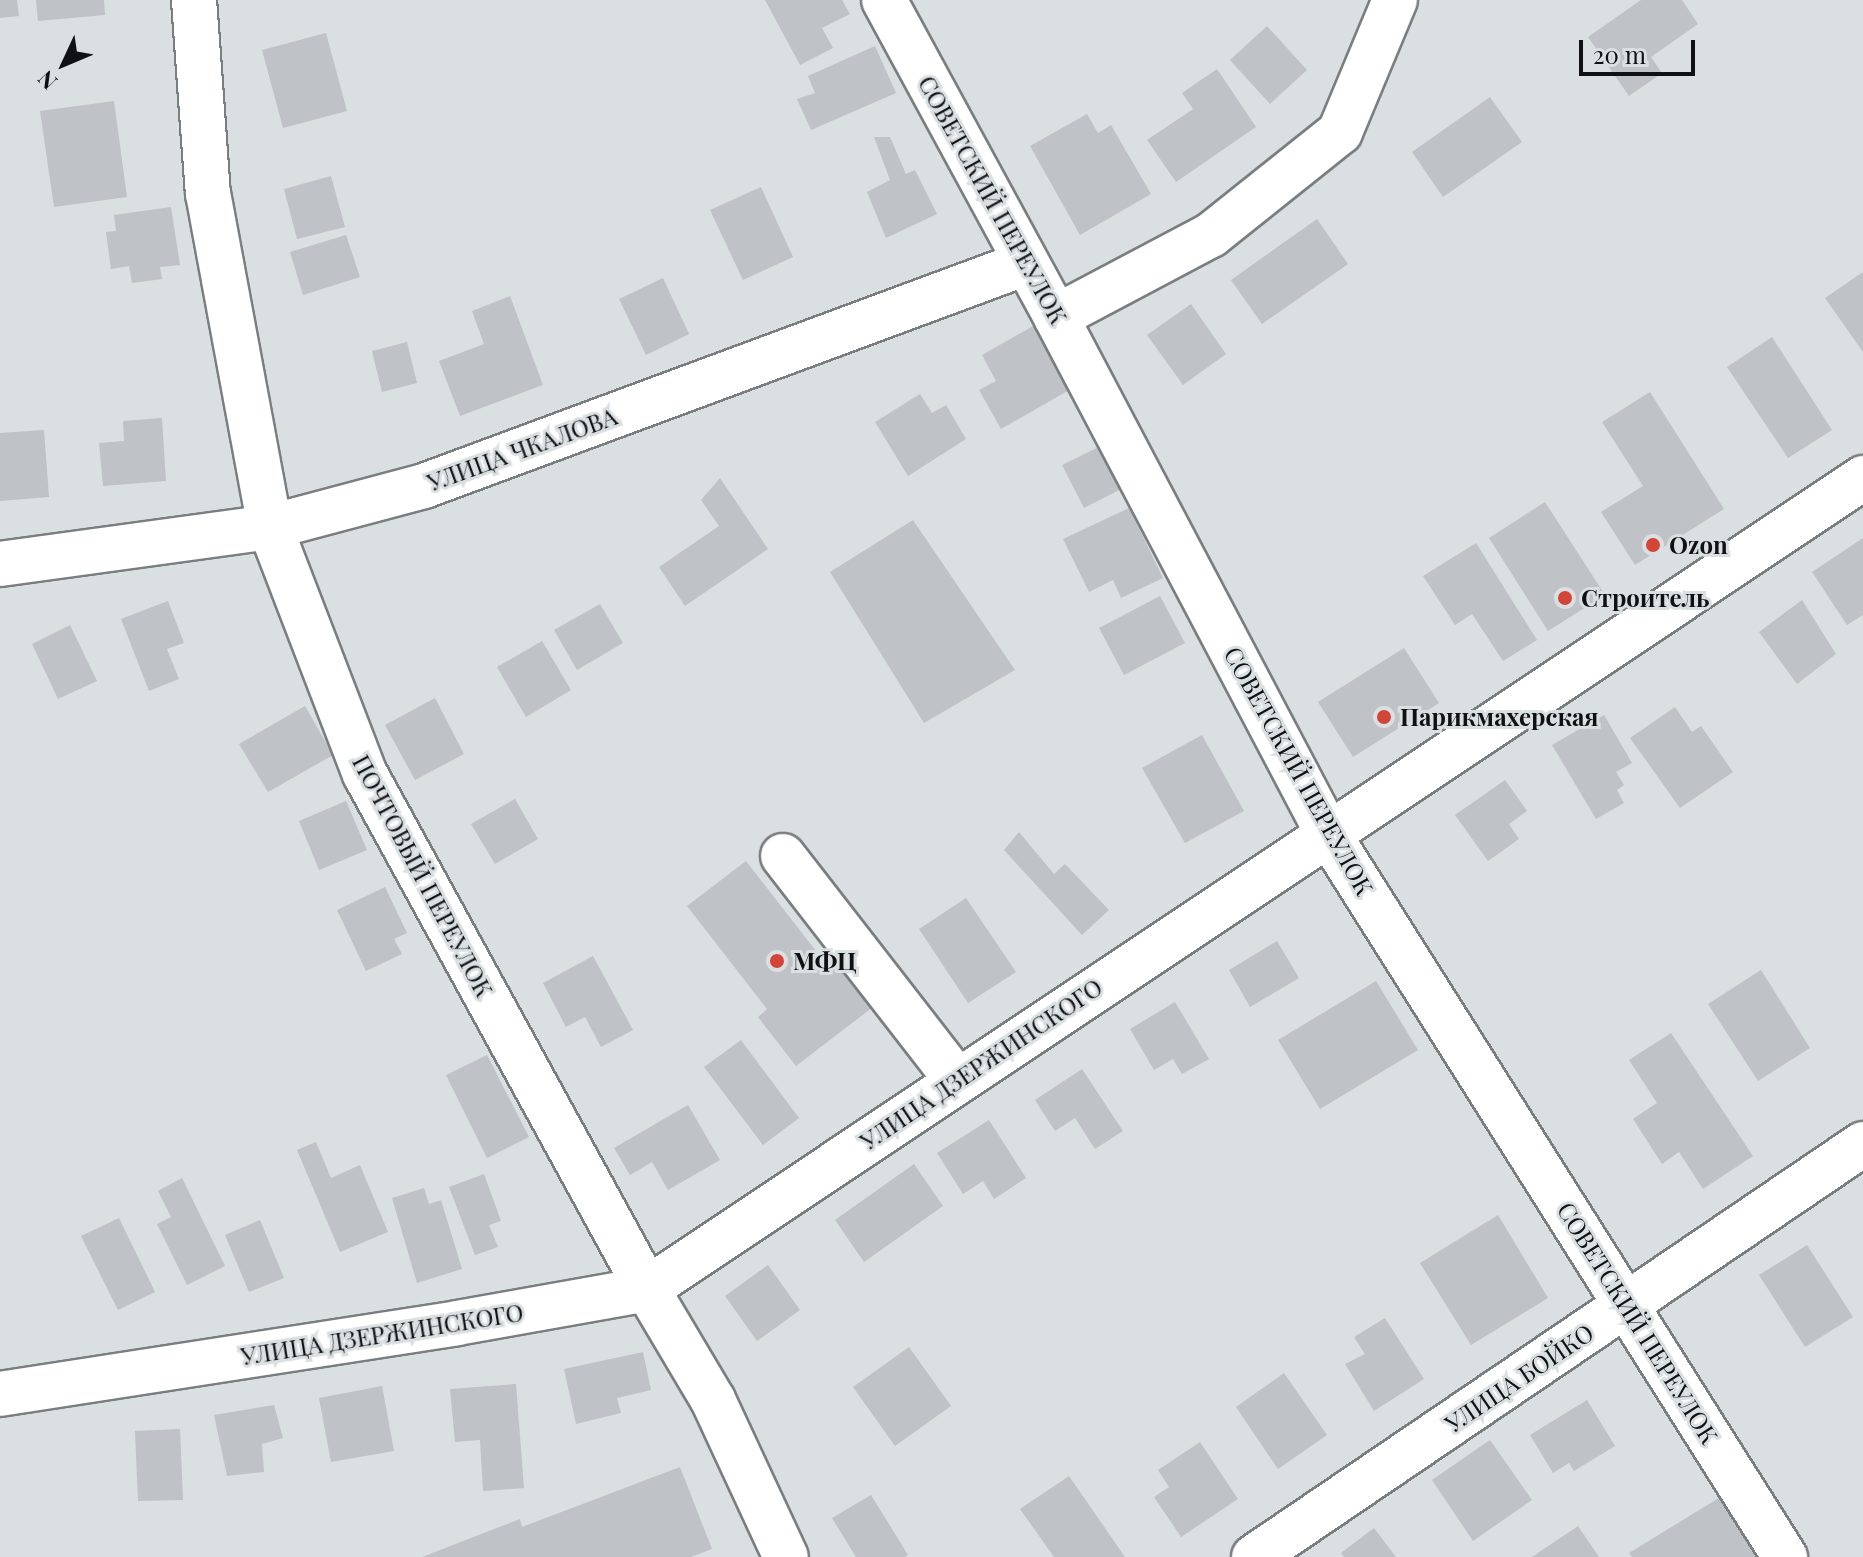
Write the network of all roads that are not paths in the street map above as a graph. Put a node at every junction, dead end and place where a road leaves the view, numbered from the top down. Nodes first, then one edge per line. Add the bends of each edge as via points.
1 (194, 0) edge
2 (884, 0) edge
3 (1395, 0) edge
4 (1026, 263) junction
5 (1056, 317) junction
6 (1863, 478) edge
7 (270, 527) junction
8 (0, 564) edge
9 (1327, 832) junction
10 (783, 856) dead end
11 (957, 1080) junction
12 (1863, 1144) edge
13 (647, 1289) junction
14 (1627, 1305) junction
15 (0, 1394) edge
16 (786, 1557) edge
17 (1254, 1557) edge
18 (1785, 1557) edge

1 - 7 street, ПОЧТОВЫЙ ПЕРЕУЛОК via 208,193
2 - 4 street, СОВЕТСКИЙ ПЕРЕУЛОК
3 - 5 street via 1340,132 1211,235
4 - 5 street, СОВЕТСКИЙ ПЕРЕУЛОК
4 - 7 street, УЛИЦА ЧКАЛОВА via 424,486
5 - 9 street, СОВЕТСКИЙ ПЕРЕУЛОК
6 - 9 street, УЛИЦА ДЗЕРЖИНСКОГО
7 - 8 street, УЛИЦА ЧКАЛОВА
7 - 13 street, ПОЧТОВЫЙ ПЕРЕУЛОК via 365,774
9 - 11 street, УЛИЦА ДЗЕРЖИНСКОГО
9 - 14 street, СОВЕТСКИЙ ПЕРЕУЛОК
10 - 11 street
11 - 13 street, УЛИЦА ДЗЕРЖИНСКОГО
12 - 14 street, УЛИЦА БОЙКО
13 - 15 street, УЛИЦА ДЗЕРЖИНСКОГО
13 - 16 street, ПОЧТОВЫЙ ПЕРЕУЛОК via 713,1400
14 - 17 street, УЛИЦА БОЙКО
14 - 18 street, СОВЕТСКИЙ ПЕРЕУЛОК

